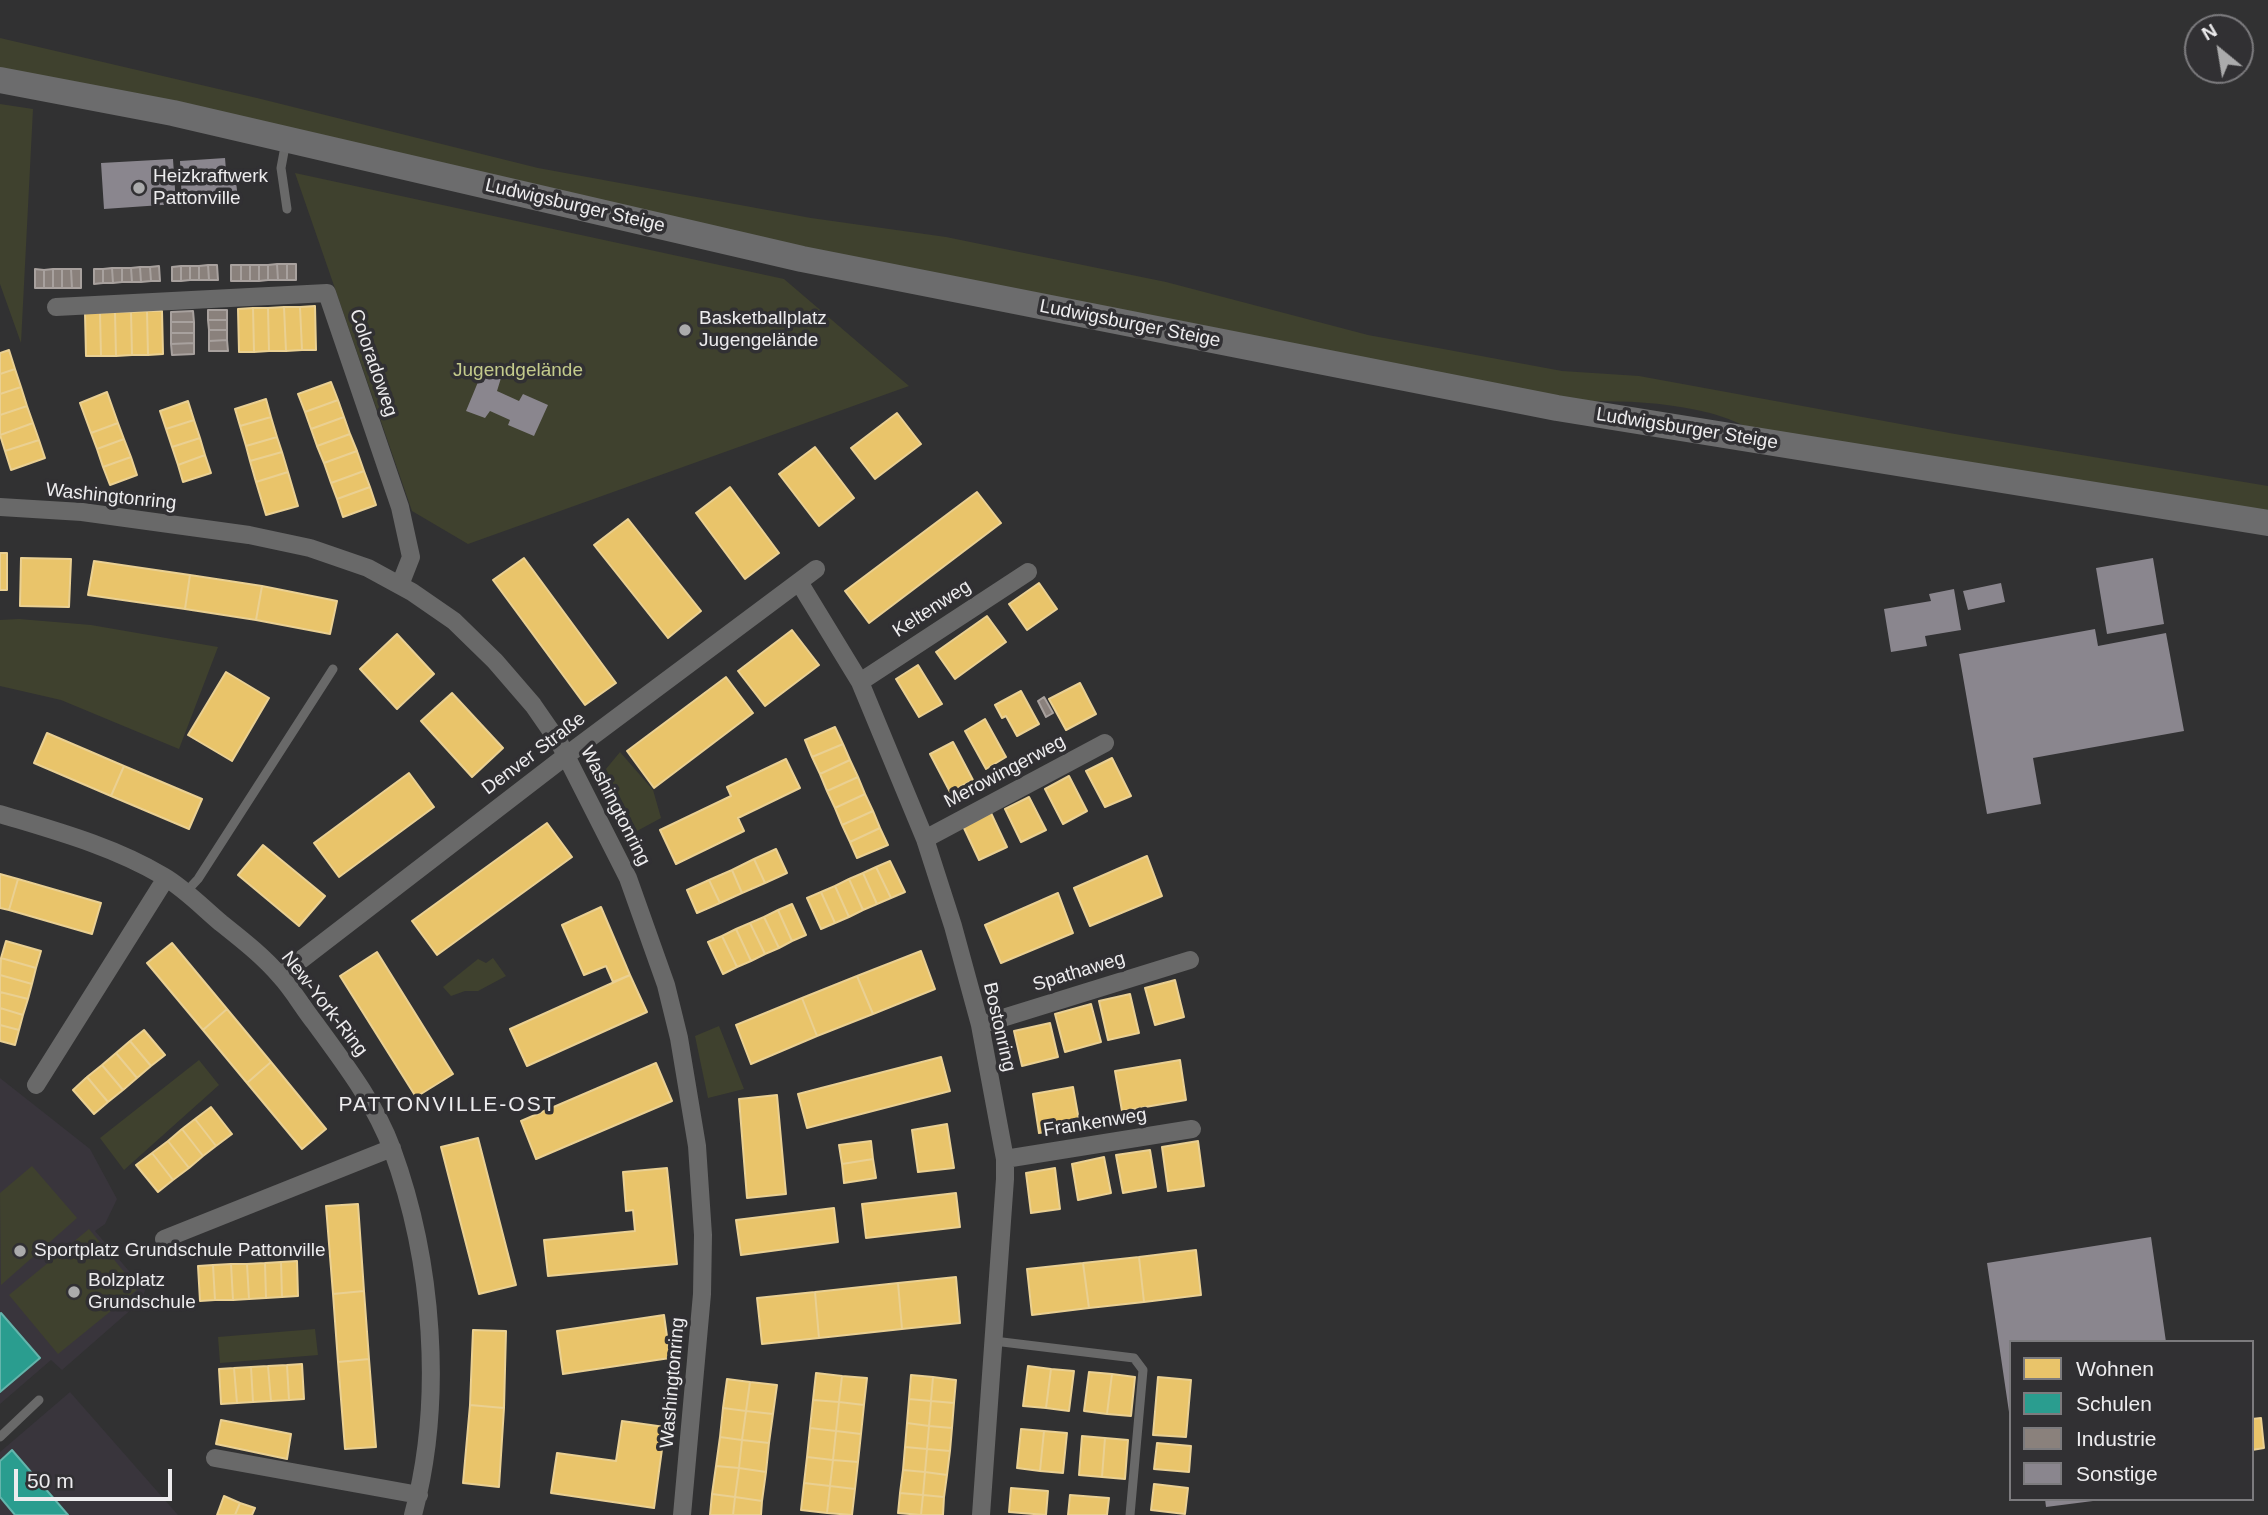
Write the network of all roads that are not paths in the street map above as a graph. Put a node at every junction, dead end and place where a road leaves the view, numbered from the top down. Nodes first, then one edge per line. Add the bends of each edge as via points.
1 (0, 80) edge
2 (287, 139) junction
3 (287, 209) dead end
4 (56, 307) dead end
5 (0, 508) edge
6 (2268, 523) edge
7 (816, 569) dead end
8 (1028, 572) dead end
9 (799, 582) junction
10 (400, 585) junction
11 (333, 669) dead end
12 (860, 682) junction
13 (1105, 743) dead end
14 (567, 755) junction
15 (0, 814) edge
16 (925, 839) junction
17 (166, 878) junction
18 (185, 893) junction
19 (1190, 960) dead end
20 (280, 976) junction
21 (980, 1025) junction
22 (36, 1085) dead end
23 (1192, 1129) dead end
24 (392, 1149) junction
25 (1005, 1158) junction
26 (164, 1239) dead end
27 (994, 1341) junction
28 (39, 1400) dead end
29 (0, 1437) edge
30 (215, 1458) dead end
31 (419, 1495) junction
32 (414, 1515) edge
33 (682, 1515) edge
34 (981, 1515) edge
35 (1130, 1515) edge

1 - 2 main road, Ludwigsburger Steige
2 - 3 lane via 281,168
2 - 6 main road, Ludwigsburger Steige via 802,259 1557,408
4 - 10 street, Coloradoweg via 327,293 400,507 411,558
5 - 10 street, Washingtonring via 82,512 249,535 310,548 368,568
7 - 9 street, Denver Straße
8 - 12 street, Keltenweg
9 - 12 street, Bostonring
9 - 14 street, Denver Straße
10 - 14 street, Washingtonring via 454,621 495,661
11 - 18 lane
12 - 16 street, Bostonring
13 - 16 street, Merowingerweg
14 - 20 street, Denver Straße
14 - 33 street, Washingtonring via 628,878 666,985 697,1146 702,1294
15 - 17 street, New-York-Ring via 114,851
16 - 21 street, Bostonring
17 - 18 street, New-York-Ring
17 - 22 street
18 - 20 street, New-York-Ring
19 - 21 street, Spathaweg
20 - 24 street, New-York-Ring via 350,1071
21 - 25 street, Bostonring
23 - 25 street, Frankenweg
24 - 26 street
24 - 31 street, New-York-Ring via 411,1212 429,1316 427,1452
25 - 27 street, Bostonring
27 - 34 street, Bostonring
27 - 35 lane via 1134,1358 1143,1370
28 - 29 lane
30 - 31 street
31 - 32 street, New-York-Ring

